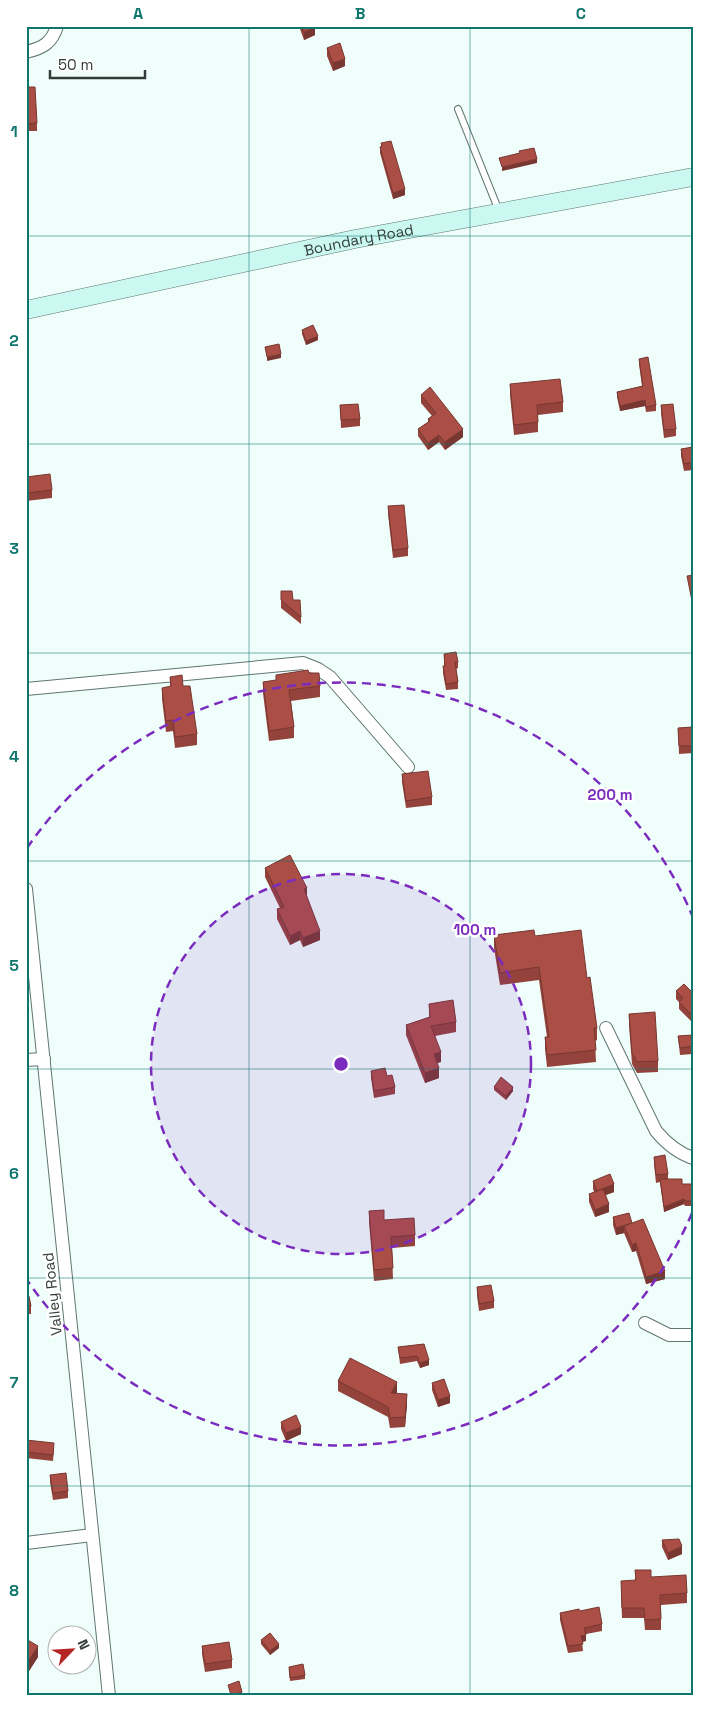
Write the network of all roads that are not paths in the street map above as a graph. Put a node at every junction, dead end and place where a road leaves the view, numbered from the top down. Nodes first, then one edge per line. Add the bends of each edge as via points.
1 (57, 26) edge
2 (26, 52) edge
3 (458, 109) dead end
4 (693, 177) edge
5 (500, 213) junction
6 (26, 310) edge
7 (26, 689) edge
8 (408, 767) dead end
9 (26, 889) edge
10 (606, 1028) dead end
11 (44, 1059) junction
12 (26, 1060) edge
13 (693, 1158) edge
14 (646, 1323) dead end
15 (693, 1335) edge
16 (92, 1535) junction
17 (26, 1543) edge
18 (109, 1696) edge

1 - 2 street via 46,46
3 - 5 lane
4 - 5 main road, Boundary Road
5 - 6 main road, Boundary Road via 355,239
7 - 8 street via 303,663 330,677
9 - 11 street, Valley Road
10 - 13 street via 656,1131 673,1148
11 - 12 street
11 - 16 street, Valley Road
14 - 15 street via 669,1335
16 - 17 street
16 - 18 street, Valley Road

